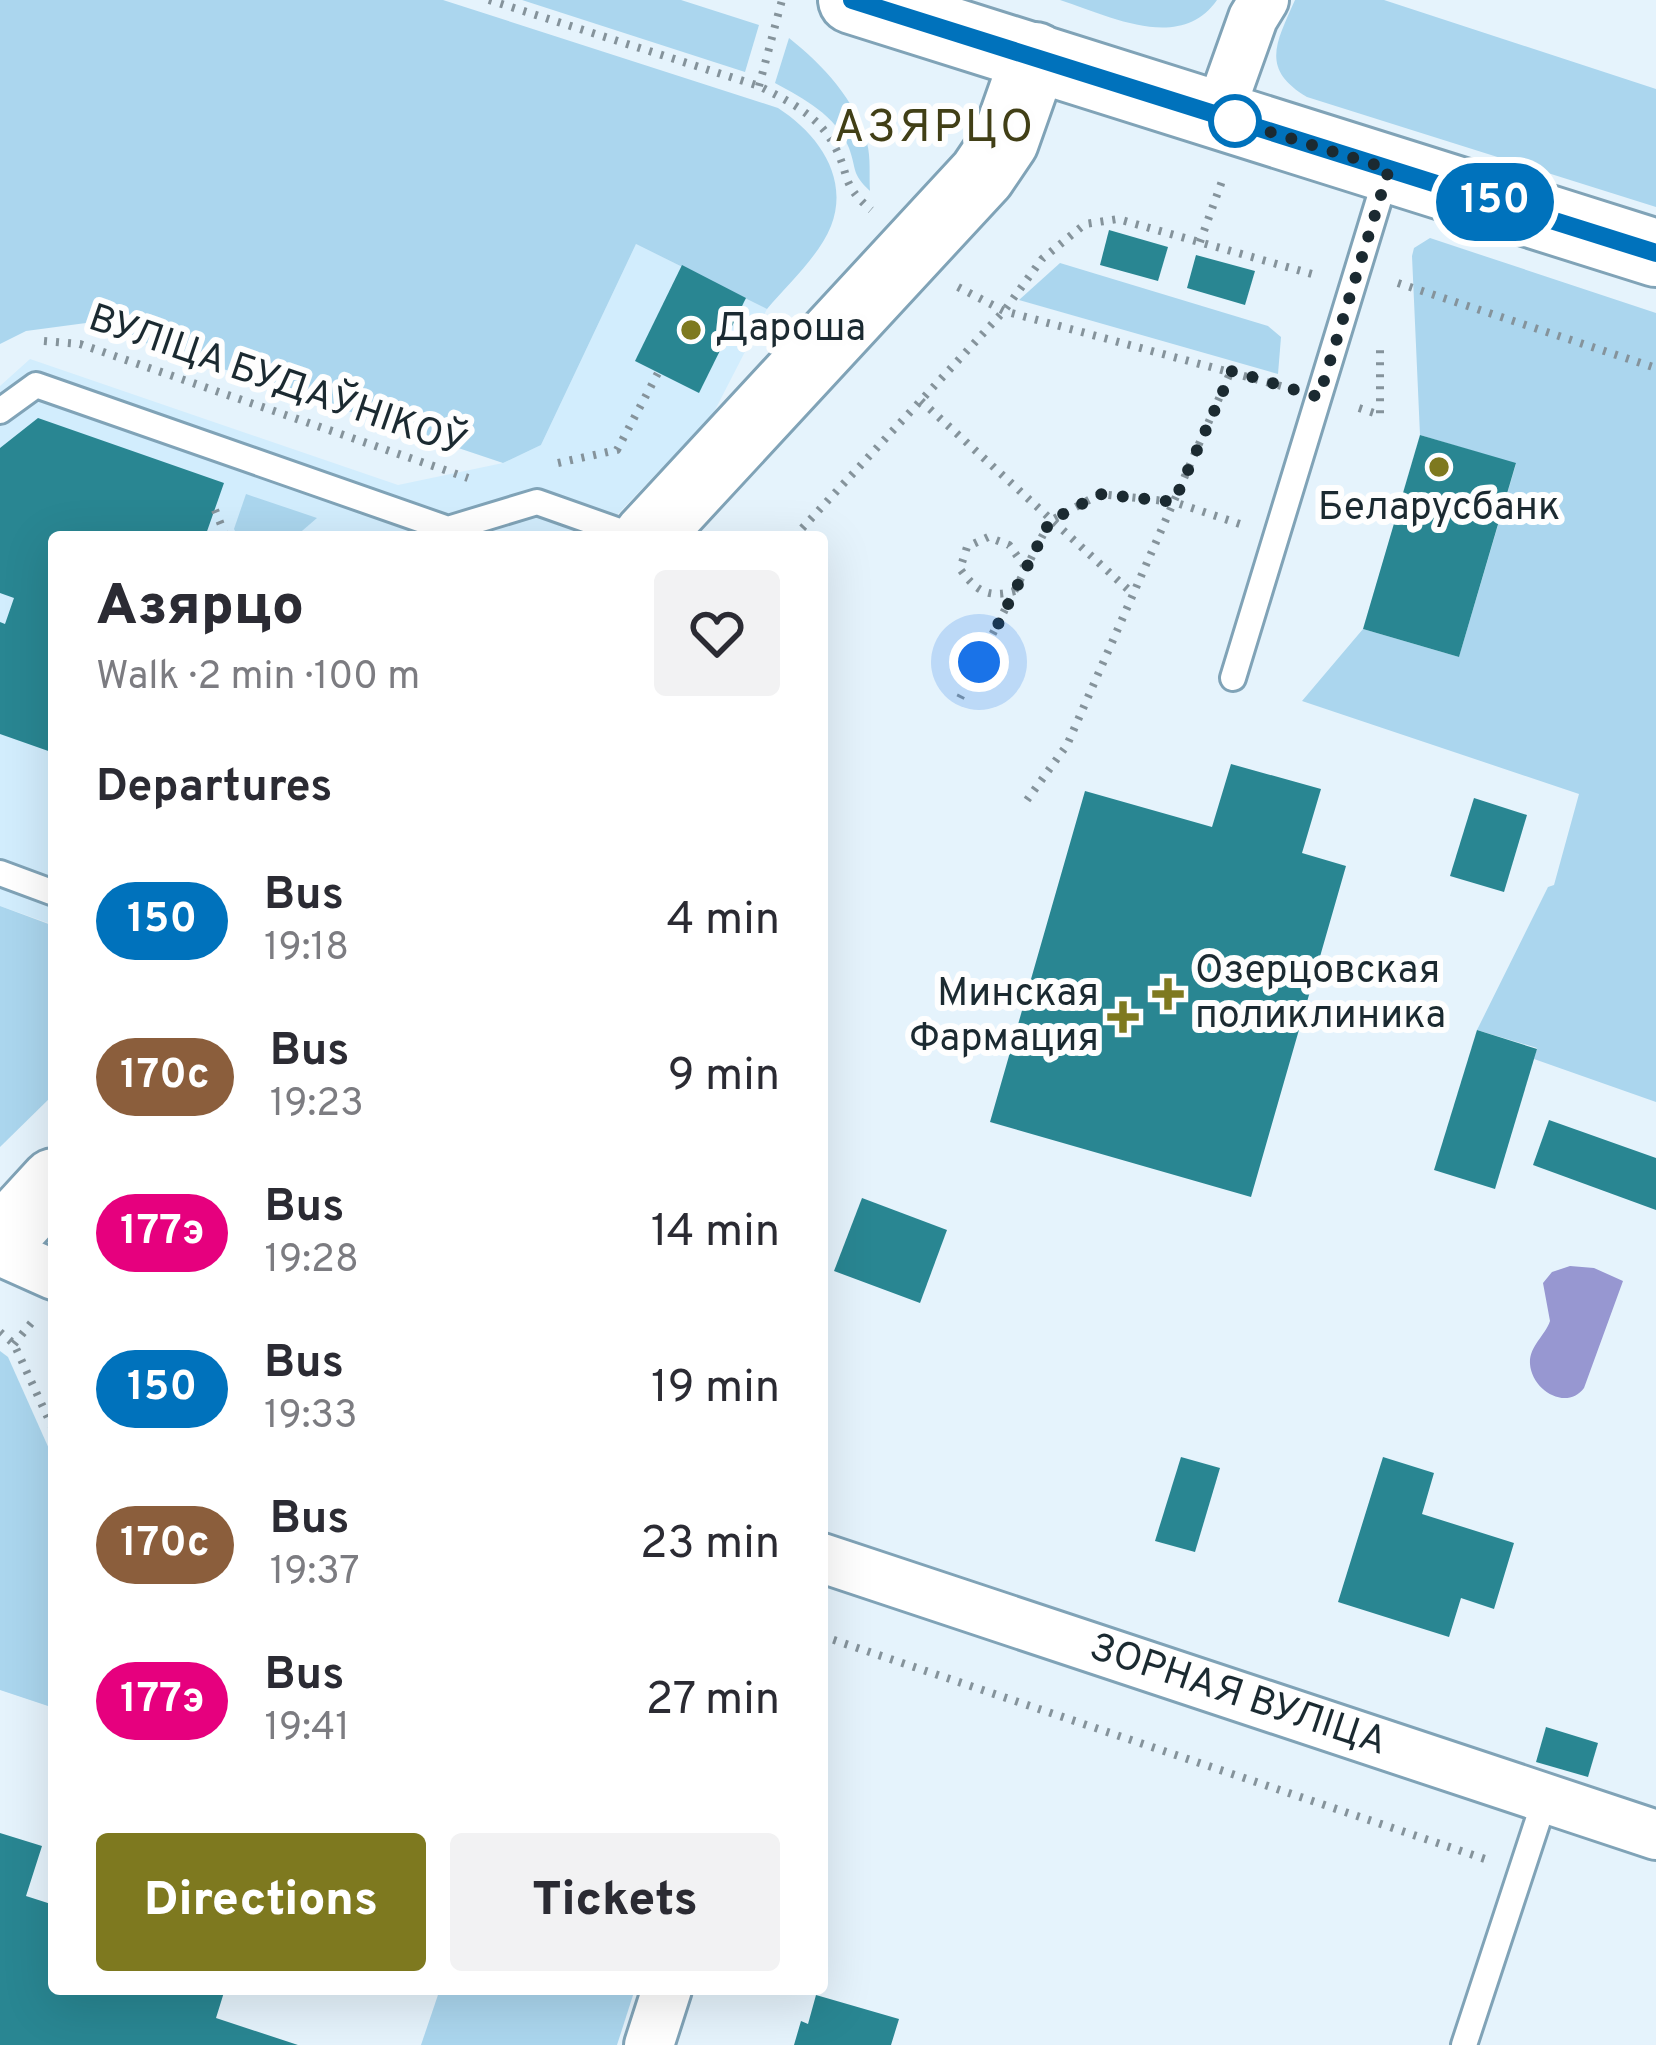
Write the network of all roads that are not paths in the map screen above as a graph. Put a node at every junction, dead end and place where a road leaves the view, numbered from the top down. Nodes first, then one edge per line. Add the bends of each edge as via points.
1 (852, 0) edge
2 (1264, 0) edge
3 (1035, 56) junction
4 (1218, 116) junction
5 (1389, 169) junction
6 (1656, 253) edge
7 (0, 412) edge
8 (619, 531) edge
9 (653, 531) edge
10 (1233, 678) dead end
11 (0, 873) edge
12 (48, 891) edge
13 (48, 1189) edge
14 (0, 1241) edge
15 (0, 1251) edge
16 (48, 1272) edge
17 (828, 1560) edge
18 (1545, 1799) junction
19 (1656, 1835) edge
20 (666, 1995) edge
21 (649, 2045) edge
22 (1464, 2045) edge

1 - 3 main road
2 - 4 street
3 - 4 main road
3 - 9 main road via 1005,141 982,175
4 - 5 main road
5 - 6 main road
5 - 10 lane
7 - 8 lane via 36,385 448,529 538,502
11 - 12 lane
13 - 14 main road
15 - 16 street
17 - 18 street, ЗОРНАЯ ВУЛІЦА
18 - 19 street, ЗОРНАЯ ВУЛІЦА
18 - 22 lane
20 - 21 street

